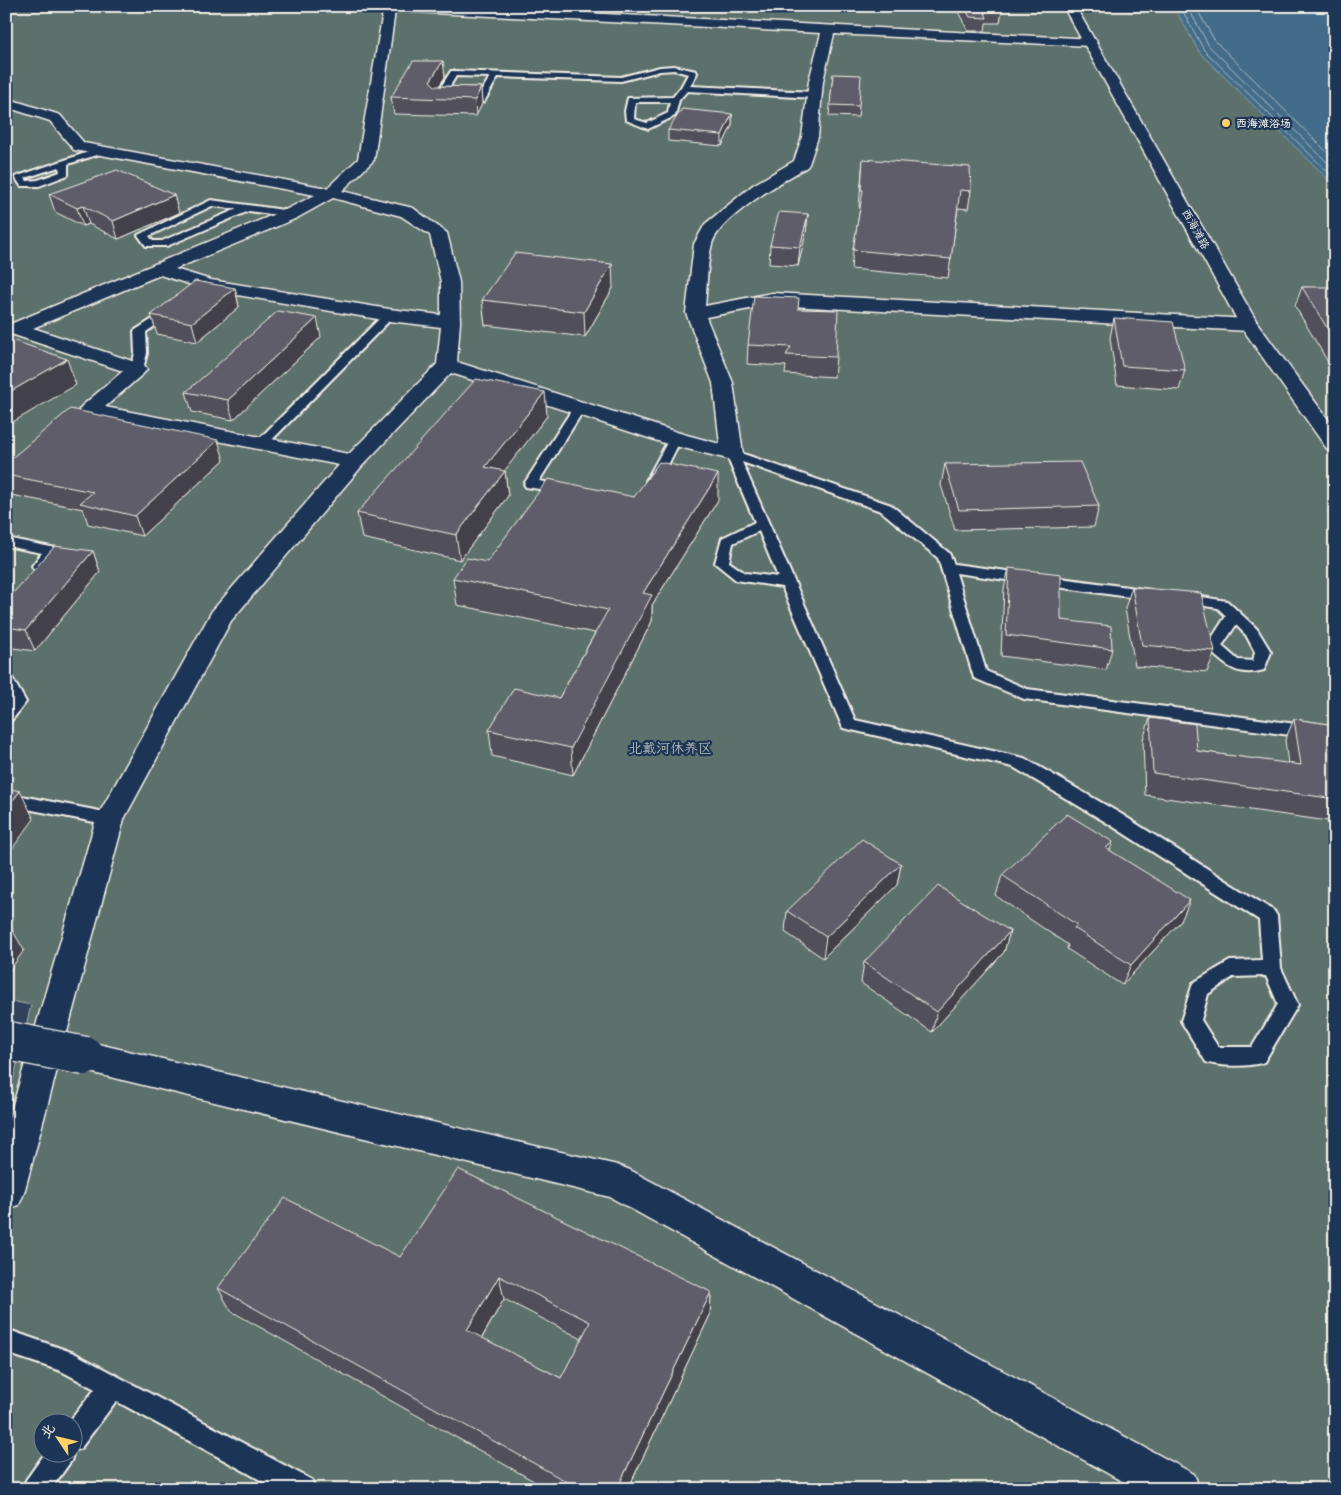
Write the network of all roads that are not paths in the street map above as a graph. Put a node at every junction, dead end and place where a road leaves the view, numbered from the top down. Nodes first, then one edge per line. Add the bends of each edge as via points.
1 (390, 6) edge
2 (1069, 6) edge
3 (828, 30) junction
4 (1090, 42) junction
5 (495, 75) junction
6 (685, 88) junction
7 (815, 95) junction
8 (675, 99) junction
9 (6, 102) edge
10 (100, 151) junction
11 (62, 163) dead end
12 (332, 193) junction
13 (246, 209) junction
14 (291, 214) junction
15 (159, 269) junction
16 (178, 306) edge
17 (695, 313) junction
18 (389, 315) junction
19 (451, 322) junction
20 (1249, 325) junction
21 (447, 365) junction
22 (137, 369) junction
23 (579, 408) junction
24 (675, 439) junction
25 (262, 444) junction
26 (1335, 444) edge
27 (732, 454) junction
28 (354, 462) junction
29 (577, 491) edge
30 (646, 494) edge
31 (762, 524) junction
32 (6, 542) edge
33 (948, 568) junction
34 (32, 574) edge
35 (788, 582) junction
36 (1234, 616) dead end
37 (6, 680) edge
38 (6, 716) edge
39 (1335, 735) edge
40 (6, 799) edge
41 (110, 820) junction
42 (1272, 968) junction
43 (7, 1040) edge
44 (6, 1193) edge
45 (6, 1341) edge
46 (112, 1386) junction
47 (82, 1426) edge
48 (55, 1462) edge
49 (35, 1489) edge
50 (303, 1489) edge
51 (1178, 1489) edge

1 - 3 street
1 - 12 street via 366,160
2 - 4 street, 西海滩路
3 - 4 street
3 - 7 street
4 - 20 street, 西海滩路
5 - 5 lane via 454,73 438,98 481,100
5 - 6 lane via 621,79 674,68 693,73
6 - 7 lane
6 - 8 lane
7 - 17 street via 810,137 801,164 760,188 711,228 703,244
8 - 8 lane via 631,100 630,120 648,126 672,114
9 - 10 street via 55,118 79,147
10 - 11 lane
10 - 12 street
12 - 14 street
12 - 19 street via 407,212 438,233 450,282
13 - 13 lane via 211,203 143,235 150,244 163,244
13 - 14 lane
14 - 15 street
15 - 18 street via 200,291
15 - 22 street via 15,329
16 - 22 lane via 140,331 141,353
17 - 20 street via 772,299
17 - 27 street via 723,383
18 - 19 street
18 - 25 lane
19 - 21 street
20 - 26 street, 西海滩路
21 - 23 street
21 - 28 street
22 - 25 street via 85,413
23 - 24 street
23 - 29 lane via 531,484
24 - 27 street
24 - 30 lane
25 - 28 street
27 - 31 lane
27 - 33 lane via 886,508 944,556
28 - 41 street via 221,617
31 - 35 lane
31 - 35 lane via 727,541 722,563 741,577
32 - 34 lane via 51,551
33 - 36 lane via 1222,604
33 - 39 lane via 979,674 1024,694
35 - 42 lane via 849,724 1018,762 1268,916
37 - 38 lane via 18,702
40 - 41 lane
41 - 44 street
42 - 42 lane via 1288,1005 1257,1056 1213,1056 1191,1021 1200,988 1230,969
43 - 51 street, bridge via 617,1182
45 - 46 lane via 66,1361
46 - 47 lane
46 - 50 lane
48 - 49 lane

